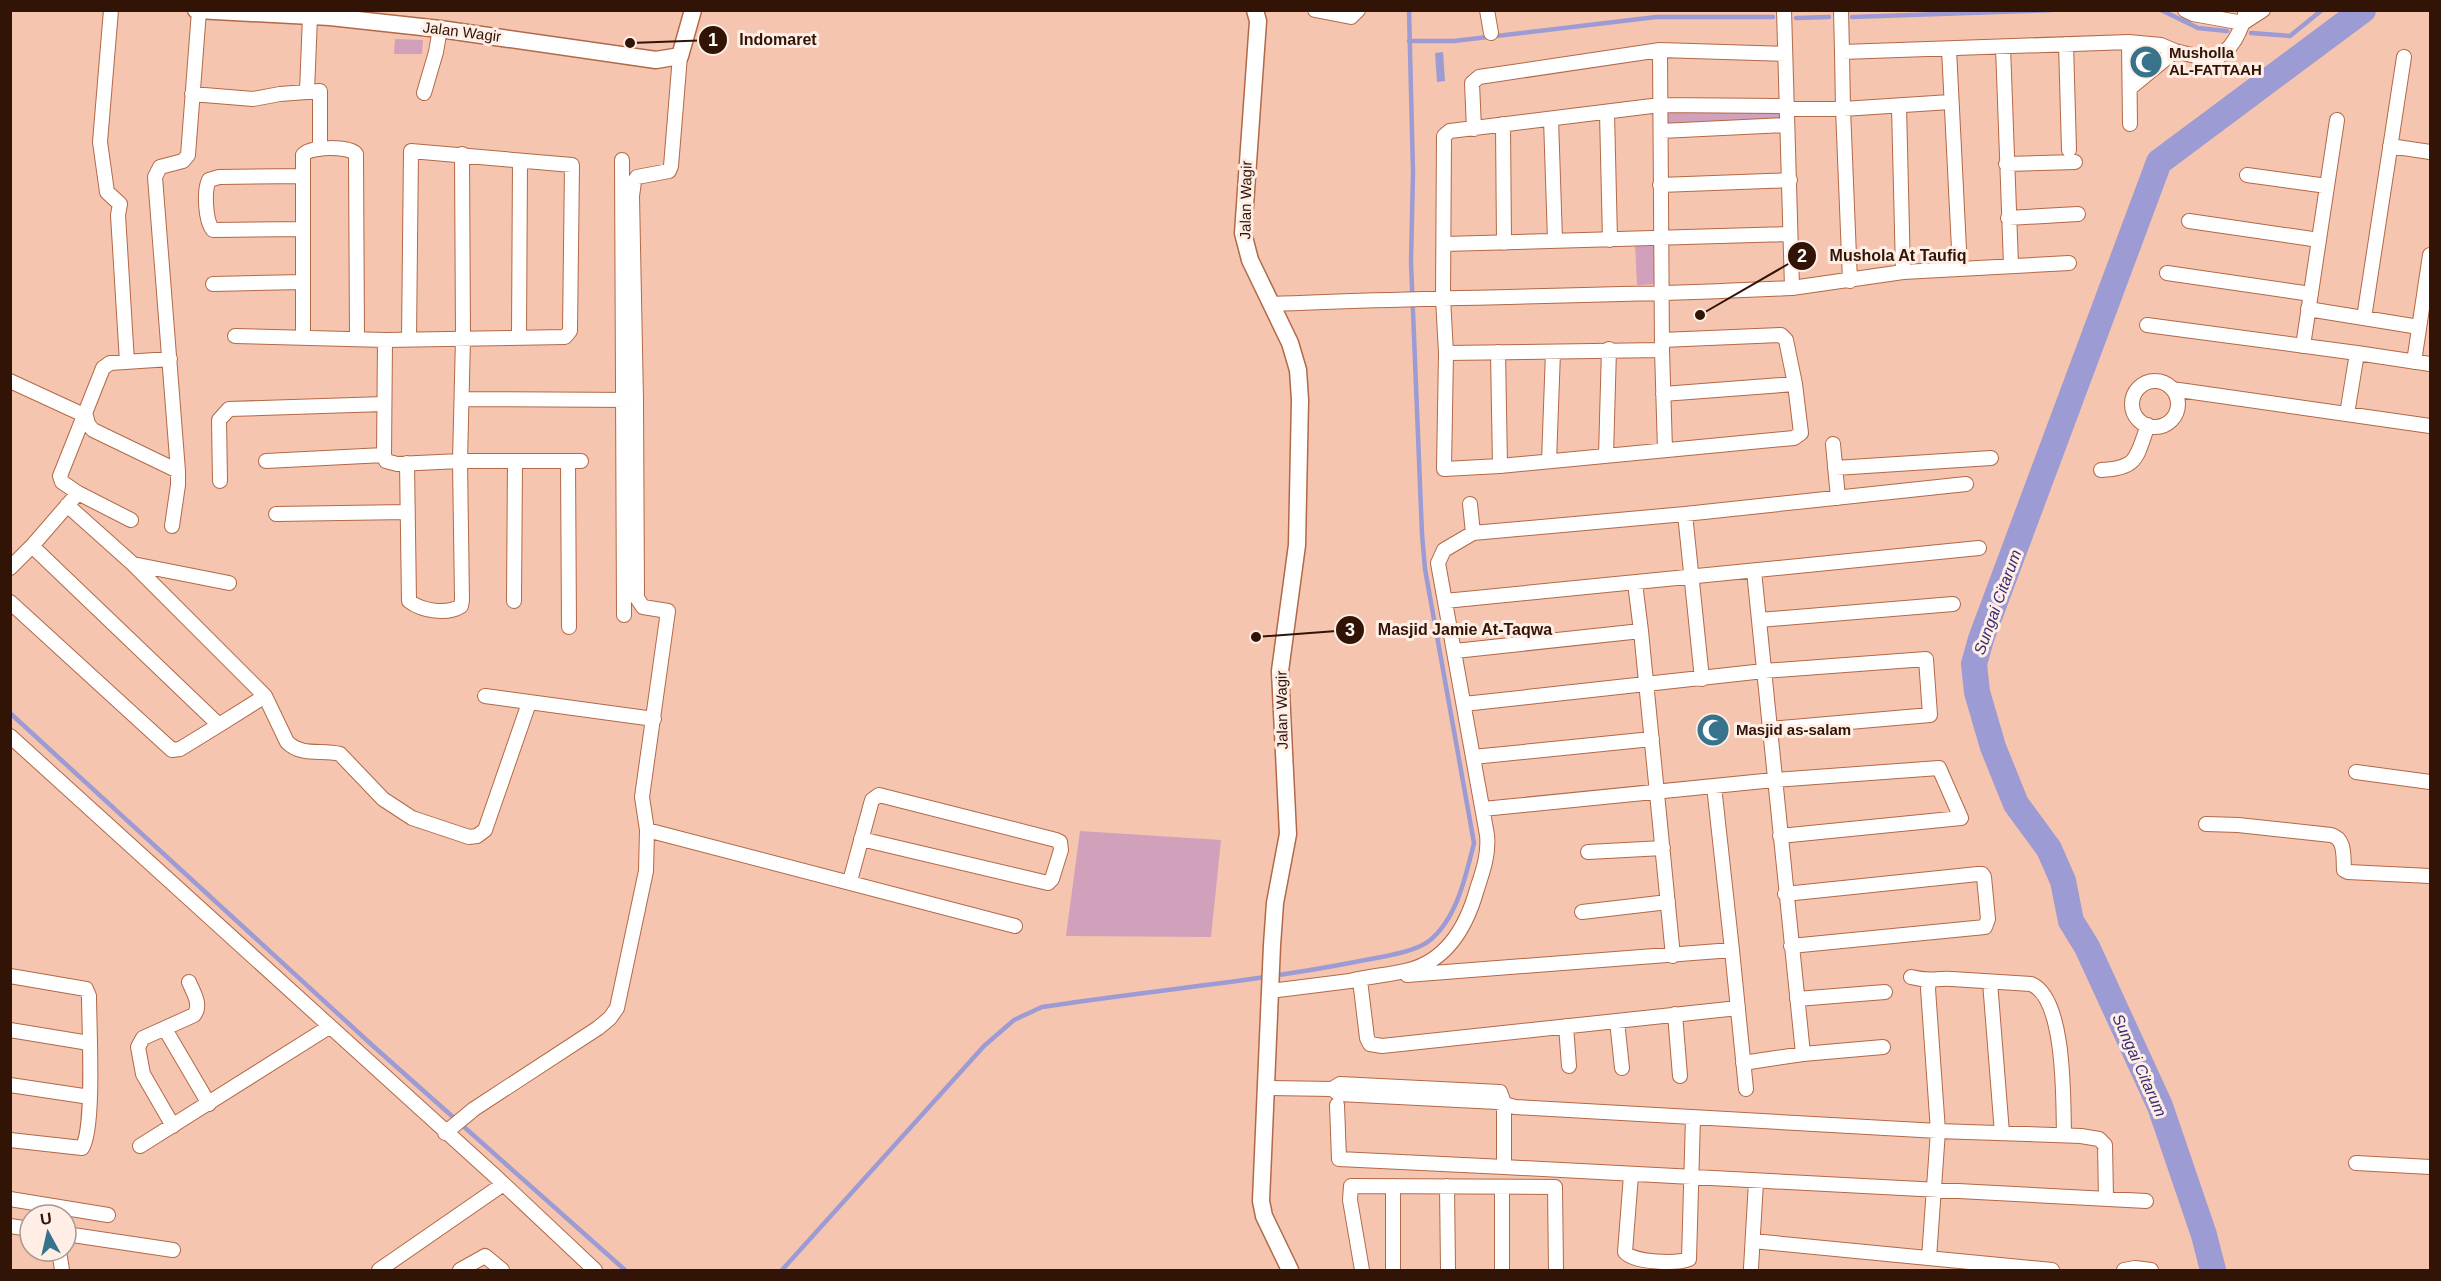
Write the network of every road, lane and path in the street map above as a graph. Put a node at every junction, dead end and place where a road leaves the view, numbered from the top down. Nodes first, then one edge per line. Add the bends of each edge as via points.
1 (111, 10) edge
2 (693, 10) edge
3 (1255, 10) edge
4 (1315, 10) edge
5 (1358, 10) edge
6 (1487, 10) edge
7 (1784, 10) edge
8 (1840, 10) edge
9 (2185, 10) edge
10 (2263, 10) edge
11 (197, 11) edge
12 (2245, 16) edge
13 (310, 17) junction
14 (440, 29) junction
15 (1491, 33) dead end
16 (2129, 42) junction
17 (2066, 44) junction
18 (2003, 47) junction
19 (1949, 49) junction
20 (1660, 50) junction
21 (2175, 51) junction
22 (1842, 52) junction
23 (1785, 54) junction
24 (680, 56) junction
25 (2404, 57) dead end
26 (2130, 88) junction
27 (307, 91) junction
28 (424, 93) dead end
29 (192, 94) junction
30 (1950, 102) junction
31 (1660, 105) junction
32 (1899, 106) junction
33 (1785, 108) junction
34 (1843, 109) junction
35 (1607, 113) junction
36 (1551, 119) junction
37 (2337, 120) dead end
38 (1503, 124) junction
39 (2130, 124) dead end
40 (1787, 125) junction
41 (1474, 129) junction
42 (1661, 131) junction
43 (2390, 146) junction
44 (320, 149) junction
45 (2430, 152) edge
46 (462, 154) junction
47 (622, 160) dead end
48 (520, 161) junction
49 (2006, 164) junction
50 (2247, 175) dead end
51 (302, 176) junction
52 (1790, 180) junction
53 (1660, 185) junction
54 (2327, 186) junction
55 (2078, 214) dead end
56 (2008, 218) junction
57 (2189, 221) dead end
58 (303, 229) junction
59 (1790, 234) junction
60 (1662, 237) junction
61 (1555, 240) junction
62 (1610, 240) junction
63 (2319, 240) junction
64 (1504, 243) junction
65 (1444, 244) junction
66 (2430, 255) edge
67 (2069, 263) dead end
68 (2012, 264) junction
69 (1960, 269) junction
70 (1903, 272) junction
71 (2167, 273) dead end
72 (1850, 281) junction
73 (303, 282) junction
74 (213, 284) dead end
75 (1792, 288) junction
76 (2311, 294) junction
77 (1662, 295) junction
78 (1443, 297) junction
79 (1272, 304) junction
80 (2308, 309) junction
81 (2364, 318) junction
82 (2147, 325) dead end
83 (2419, 327) junction
84 (235, 336) dead end
85 (303, 337) junction
86 (519, 337) junction
87 (357, 338) junction
88 (463, 338) junction
89 (409, 339) junction
90 (385, 340) junction
91 (1662, 345) junction
92 (2303, 346) junction
93 (1609, 349) junction
94 (1498, 352) junction
95 (1553, 352) junction
96 (1446, 353) junction
97 (2358, 353) junction
98 (170, 358) junction
99 (126, 362) junction
100 (2414, 362) junction
101 (2430, 364) edge
102 (10, 381) edge
103 (1795, 384) junction
104 (2172, 389) junction
105 (1663, 394) junction
106 (462, 399) junction
107 (631, 400) junction
108 (384, 404) junction
109 (2348, 414) junction
110 (86, 416) junction
111 (2148, 426) junction
112 (2430, 426) edge
113 (1833, 444) dead end
114 (1665, 450) junction
115 (384, 455) junction
116 (1606, 455) junction
117 (1991, 458) dead end
118 (266, 461) dead end
119 (460, 461) junction
120 (515, 461) junction
121 (1549, 461) junction
122 (407, 463) junction
123 (1500, 466) junction
124 (1835, 468) junction
125 (2101, 470) dead end
126 (178, 471) junction
127 (220, 481) dead end
128 (1966, 484) dead end
129 (78, 494) junction
130 (1839, 498) junction
131 (1470, 504) dead end
132 (67, 505) junction
133 (407, 512) junction
134 (276, 513) dead end
135 (1685, 514) junction
136 (131, 520) dead end
137 (172, 526) dead end
138 (1473, 533) junction
139 (32, 546) junction
140 (1979, 548) dead end
141 (133, 564) junction
142 (10, 568) edge
143 (1754, 571) junction
144 (1692, 577) junction
145 (229, 583) dead end
146 (1635, 583) junction
147 (1445, 601) junction
148 (10, 602) edge
149 (514, 602) dead end
150 (1953, 604) dead end
151 (624, 615) dead end
152 (1759, 620) junction
153 (569, 627) dead end
154 (1641, 631) junction
155 (1455, 651) junction
156 (1764, 671) junction
157 (1702, 679) junction
158 (1646, 685) junction
159 (265, 696) junction
160 (485, 696) dead end
161 (529, 703) junction
162 (1464, 704) junction
163 (654, 719) junction
164 (219, 725) junction
165 (1769, 729) junction
166 (10, 736) edge
167 (1652, 740) junction
168 (1473, 757) junction
169 (2356, 772) dead end
170 (1774, 780) junction
171 (2430, 782) edge
172 (1714, 786) junction
173 (1657, 791) junction
174 (1483, 809) junction
175 (2206, 824) dead end
176 (647, 830) junction
177 (1780, 836) junction
178 (861, 839) junction
179 (1663, 848) junction
180 (1588, 852) dead end
181 (2430, 876) edge
182 (850, 881) junction
183 (1785, 894) junction
184 (1668, 902) junction
185 (1581, 912) dead end
186 (1015, 926) dead end
187 (1791, 946) junction
188 (1732, 950) junction
189 (1673, 956) junction
190 (10, 976) edge
191 (1911, 977) dead end
192 (1355, 980) junction
193 (189, 982) dead end
194 (1929, 982) junction
195 (1990, 982) junction
196 (1270, 988) junction
197 (1885, 992) dead end
198 (1797, 999) junction
199 (1738, 1008) junction
200 (1675, 1014) junction
201 (1617, 1021) junction
202 (1566, 1026) junction
203 (329, 1027) junction
204 (165, 1029) junction
205 (10, 1030) edge
206 (89, 1043) junction
207 (1883, 1047) dead end
208 (1803, 1054) junction
209 (1743, 1063) junction
210 (1569, 1066) dead end
211 (1622, 1068) dead end
212 (1680, 1076) dead end
213 (10, 1085) edge
214 (1267, 1088) junction
215 (1746, 1089) dead end
216 (90, 1097) junction
217 (1503, 1103) junction
218 (209, 1104) junction
219 (1337, 1105) dead end
220 (1693, 1117) junction
221 (173, 1126) junction
222 (447, 1131) junction
223 (1938, 1131) junction
224 (2002, 1133) junction
225 (2064, 1134) junction
226 (10, 1140) edge
227 (140, 1146) dead end
228 (2356, 1163) dead end
229 (1503, 1167) junction
230 (2430, 1167) edge
231 (1631, 1175) junction
232 (1693, 1178) junction
233 (1756, 1182) junction
234 (502, 1185) junction
235 (1393, 1186) junction
236 (1447, 1186) junction
237 (1502, 1187) junction
238 (1934, 1191) junction
239 (2106, 1198) junction
240 (10, 1199) edge
241 (2146, 1201) dead end
242 (26, 1203) edge
243 (78, 1212) edge
244 (108, 1215) dead end
245 (78, 1236) edge
246 (1753, 1241) junction
247 (173, 1250) dead end
248 (1929, 1258) junction
249 (1751, 1268) dead end
250 (379, 1270) edge
251 (460, 1270) edge
252 (502, 1270) edge
253 (595, 1270) edge
254 (1290, 1270) edge
255 (1362, 1270) edge
256 (1393, 1270) edge
257 (1448, 1270) edge
258 (1502, 1270) edge
259 (1556, 1270) edge
260 (2052, 1270) edge
261 (2124, 1270) edge
262 (2151, 1270) edge

1 - 99 street via 100,142 106,190 120,204
2 - 24 street
3 - 79 street, Jalan Wagir via 1258,21 1243,233 1250,260
4 - 5 street via 1351,17
6 - 15 street
7 - 23 street
8 - 22 street
9 - 12 street via 2193,14
10 - 12 street
11 - 13 street, Jalan Wagir
11 - 29 street
12 - 21 street via 2234,42 2217,58
13 - 14 street, Jalan Wagir
13 - 27 street
14 - 24 street, Jalan Wagir via 656,60
14 - 28 street
16 - 17 street
16 - 21 street via 2161,45
16 - 26 street
17 - 18 street
17 - 49 street via 2072,156
18 - 19 street
18 - 49 street
19 - 22 street
19 - 30 street
20 - 23 street
20 - 31 street
20 - 41 street via 1479,77 1472,83
21 - 26 street
22 - 34 street
23 - 33 street
24 - 107 street via 671,166 669,171 637,177 634,182
25 - 43 street
26 - 39 street
27 - 29 street via 253,99
27 - 44 street via 320,91
29 - 98 street via 188,155 183,162 160,167 155,177
30 - 32 street
30 - 69 street
31 - 33 street
31 - 35 street
31 - 42 street
32 - 34 street
32 - 70 street
33 - 34 street
33 - 40 street
34 - 72 street
35 - 36 street
35 - 62 street
36 - 38 street
36 - 61 street
37 - 54 street
38 - 41 street
38 - 64 street
40 - 42 street
40 - 52 street
41 - 65 street via 1450,131 1444,136
42 - 53 street
43 - 45 street
43 - 81 street
44 - 51 street via 304,153
44 - 87 street via 351,149 356,154
46 - 48 street
46 - 88 street
46 - 89 street via 411,151
47 - 107 street
48 - 86 street
48 - 86 street via 568,164 573,169 570,331 561,338
49 - 56 street
50 - 54 street
51 - 58 street
51 - 58 street via 219,177 209,180 207,186 208,225 213,230
52 - 53 street
52 - 59 street
53 - 60 street
54 - 63 street
55 - 56 street
56 - 68 street
57 - 63 street
58 - 73 street
59 - 60 street
59 - 75 street
60 - 62 street
60 - 77 street
61 - 62 street
61 - 64 street
63 - 76 street
64 - 65 street
65 - 78 street
66 - 83 street
67 - 68 street
68 - 69 street
69 - 70 street
70 - 72 street
71 - 76 street
72 - 75 street
73 - 74 street
73 - 85 street
75 - 77 street
76 - 80 street
77 - 78 street
77 - 91 street
78 - 79 street
78 - 96 street
79 - 196 street, Jalan Wagir via 1298,370 1300,436 1298,546 1280,670 1288,834 1275,903
80 - 81 street
80 - 92 street
81 - 83 street
82 - 92 street
83 - 100 street
84 - 85 street
85 - 87 street
86 - 88 street
87 - 90 street
88 - 89 street
88 - 106 street
89 - 90 street
90 - 108 street
91 - 93 street
91 - 103 street via 1781,335 1786,340
91 - 105 street
92 - 97 street
93 - 95 street
93 - 116 street
94 - 95 street
94 - 96 street
94 - 123 street
95 - 121 street
96 - 123 street via 1444,469
97 - 100 street
97 - 109 street
98 - 99 street
98 - 126 street
99 - 110 street via 110,363 103,368
100 - 101 street
102 - 110 street
103 - 105 street
103 - 114 street via 1801,433 1794,438
104 - 109 street
104 - 111 street via 2178,402 2174,416 2162,425
104 - 111 street via 2152,381 2133,394 2132,409
105 - 114 street
106 - 107 street
106 - 119 street
107 - 151 street
107 - 163 street via 637,598 643,607 668,611
108 - 115 street
108 - 127 street via 229,409 219,420
109 - 112 street
110 - 126 street via 93,430
110 - 129 street via 60,476
111 - 125 street via 2130,465
113 - 124 street
114 - 116 street
115 - 118 street
115 - 122 street via 387,461
116 - 121 street
117 - 124 street
119 - 120 street
119 - 122 street
119 - 133 street via 462,600 456,609 433,610 409,601
120 - 149 street
120 - 153 street via 575,461
121 - 123 street
122 - 133 street
124 - 130 street
126 - 137 street
128 - 130 street
129 - 132 street
129 - 136 street
130 - 135 street
131 - 138 street
132 - 139 street
132 - 141 street
133 - 134 street
135 - 138 street
135 - 144 street
138 - 147 street via 1440,556
139 - 142 street
139 - 164 street
140 - 143 street
141 - 145 street
141 - 159 street
143 - 144 street
143 - 152 street
144 - 146 street
144 - 157 street
146 - 147 street
146 - 154 street
147 - 155 street
148 - 164 street via 172,750
150 - 152 street
152 - 156 street
154 - 155 street
154 - 158 street
155 - 162 street
156 - 157 street
156 - 165 street
156 - 165 street via 1926,659 1930,715
157 - 158 street
158 - 162 street
158 - 167 street
159 - 161 street via 292,748 340,754 383,799 412,818 469,837 485,830 489,822
159 - 164 street
160 - 161 street
161 - 163 street
162 - 168 street
163 - 176 street via 642,797
165 - 170 street
166 - 203 street
167 - 168 street
167 - 173 street
168 - 174 street
169 - 171 street
170 - 172 street
170 - 177 street
170 - 177 street via 1939,768 1961,818
172 - 173 street
172 - 188 street
173 - 174 street
173 - 179 street
174 - 192 street via 1486,860 1471,911 1454,940 1425,963 1409,970
175 - 181 street via 2331,836 2341,841 2344,870 2348,872
176 - 182 street
176 - 222 street via 646,871 617,1008 598,1028
177 - 183 street
178 - 178 street via 872,800 879,795 1056,840 1061,850 1048,883
178 - 182 street
179 - 180 street
179 - 184 street
182 - 186 street
183 - 187 street
183 - 187 street via 1978,874 1984,878 1988,919 1985,927
184 - 185 street
184 - 189 street
187 - 198 street
188 - 189 street
188 - 199 street
189 - 192 street
190 - 206 street via 86,989
191 - 194 street
192 - 196 street
192 - 202 street via 1367,1038 1375,1046
193 - 204 street via 197,1011
194 - 195 street via 1940,978
194 - 223 street
195 - 224 street
195 - 225 street via 2034,984 2053,1012 2062,1076
196 - 214 street, Jalan Wagir
197 - 198 street
198 - 208 street
199 - 200 street
199 - 209 street
200 - 201 street
200 - 212 street
201 - 202 street
201 - 211 street
202 - 210 street
203 - 218 street
203 - 222 street
204 - 218 street
204 - 221 street via 143,1038 138,1052 143,1074
205 - 206 street
206 - 216 street
207 - 208 street
208 - 209 street
209 - 215 street
213 - 216 street
214 - 217 street via 1332,1089 1339,1094
214 - 254 street, Jalan Wagir via 1261,1201 1264,1216
216 - 226 street via 82,1148
217 - 220 street via 1515,1107
217 - 229 street
218 - 221 street
219 - 229 street via 1339,1159
220 - 223 street
220 - 232 street
221 - 227 street
222 - 234 street
223 - 224 street
223 - 238 street
224 - 225 street
225 - 239 street via 2099,1139 2105,1145
228 - 230 street
229 - 231 street
231 - 232 street
231 - 232 street via 1625,1252 1635,1259 1676,1262 1690,1257
232 - 233 street
233 - 238 street
233 - 246 street
234 - 250 street
234 - 253 street
235 - 236 street
235 - 255 street via 1351,1186
235 - 256 street
236 - 237 street
236 - 257 street
237 - 258 street
237 - 259 street via 1555,1187
238 - 239 street
238 - 248 street
239 - 241 street
240 - 242 street
243 - 244 street
245 - 247 street
246 - 248 street
246 - 249 street
248 - 260 street
251 - 252 street via 485,1256
261 - 262 street

